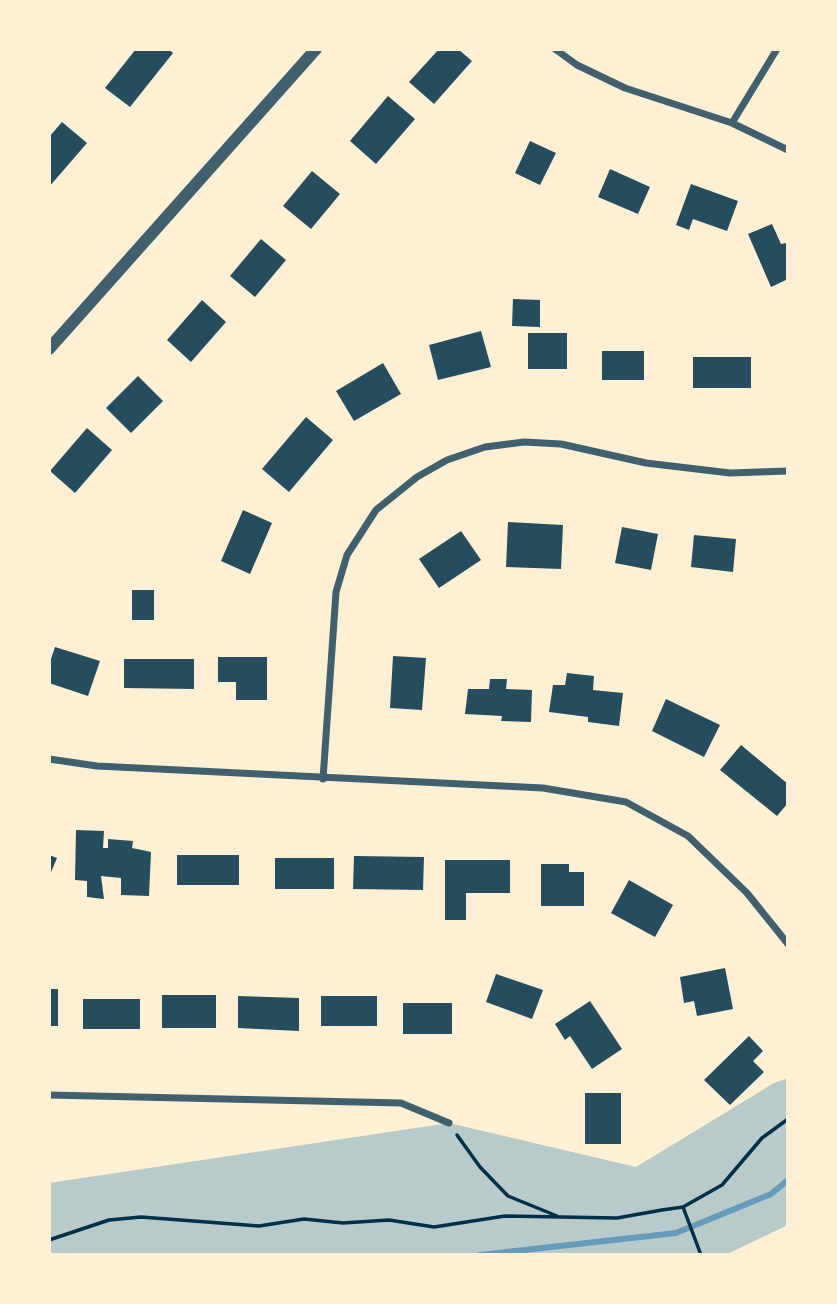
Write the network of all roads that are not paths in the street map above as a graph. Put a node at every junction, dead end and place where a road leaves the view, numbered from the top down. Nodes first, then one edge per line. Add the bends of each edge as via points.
1 (316, 49) edge
2 (555, 49) edge
3 (777, 49) edge
4 (732, 122) junction
5 (788, 150) edge
6 (49, 349) edge
7 (788, 471) edge
8 (49, 759) edge
9 (323, 779) junction
10 (788, 944) edge
11 (49, 1095) edge
12 (449, 1123) road end

1 - 6 street
2 - 4 street via 625,88
3 - 4 street
4 - 5 street
7 - 9 street via 730,473 646,463 561,444 524,442 485,447 417,477 376,510 347,555 336,592
8 - 9 street
9 - 10 street via 543,788 626,802 688,836 747,893
11 - 12 street via 401,1103

